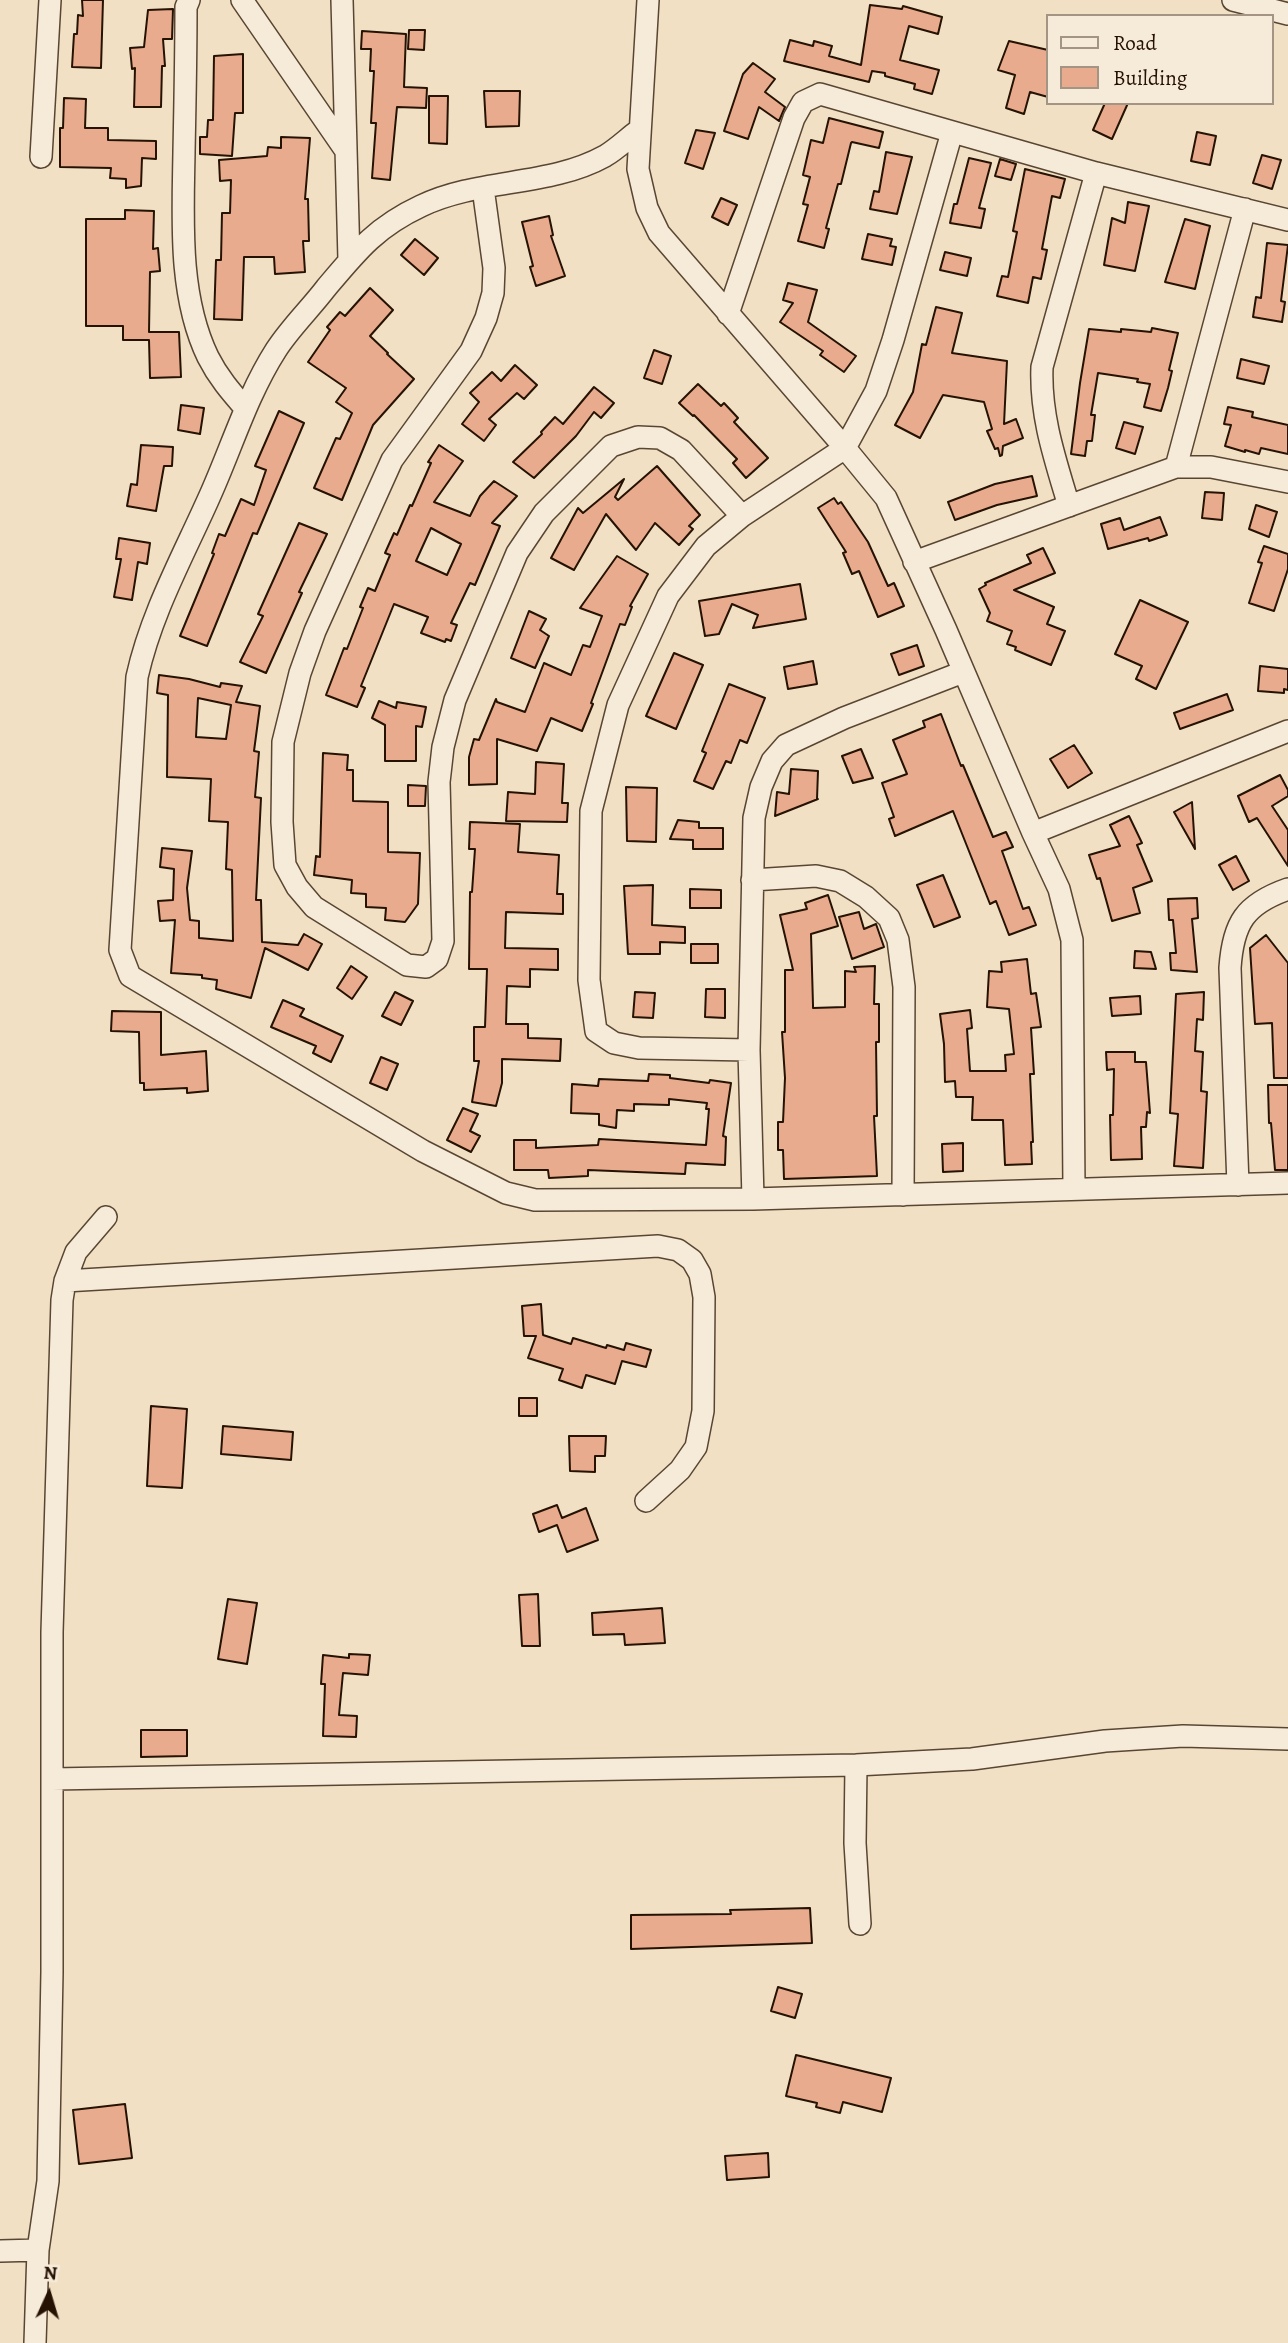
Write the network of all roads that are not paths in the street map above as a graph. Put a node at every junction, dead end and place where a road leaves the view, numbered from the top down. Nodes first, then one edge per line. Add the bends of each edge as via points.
1 (50, 0) edge
2 (189, 0) edge
3 (242, 0) edge
4 (342, 0) edge
5 (648, 0) edge
6 (1233, 0) edge
7 (1288, 14) edge
8 (639, 130) junction
9 (952, 132) junction
10 (346, 151) junction
11 (41, 157) dead end
12 (1096, 173) junction
13 (484, 188) junction
14 (1245, 209) junction
15 (1288, 220) edge
16 (349, 260) junction
17 (728, 314) junction
18 (245, 408) junction
19 (845, 448) junction
20 (1176, 467) junction
21 (1288, 482) edge
22 (1069, 506) junction
23 (742, 516) junction
24 (914, 562) junction
25 (963, 672) junction
26 (1288, 731) edge
27 (1032, 833) junction
28 (752, 880) junction
29 (1288, 889) edge
30 (748, 1050) junction
31 (1288, 1183) edge
32 (1238, 1185) junction
33 (1074, 1189) junction
34 (903, 1195) junction
35 (753, 1199) junction
36 (106, 1217) dead end
37 (65, 1281) junction
38 (646, 1500) dead end
39 (1288, 1739) edge
40 (856, 1765) junction
41 (52, 1779) junction
42 (860, 1924) dead end
43 (38, 2250) junction
44 (0, 2251) edge
45 (36, 2343) edge

1 - 11 street
2 - 18 street via 183,202 187,276 207,354 222,383
3 - 10 street
4 - 10 street
5 - 8 street
6 - 7 street
8 - 13 street via 606,155 574,169
8 - 17 street via 638,169 647,208 659,233
9 - 12 street
9 - 17 street via 820,94 803,102
9 - 19 street via 876,391
10 - 16 street
12 - 14 street
12 - 22 street via 1042,367 1041,396 1048,436
13 - 16 street via 426,204 394,219
13 - 23 street via 494,268 486,318 471,351 392,460 315,631 283,742 285,865 314,907 407,965 426,967 437,959 443,941 439,782 455,700 517,553 544,513 611,446 638,437 660,438 681,450
14 - 15 street
14 - 20 street
16 - 18 street via 276,349
17 - 19 street
18 - 35 street via 153,621 137,677 120,950 130,976 423,1151 506,1193 535,1200
19 - 23 street
19 - 24 street via 886,498
20 - 21 street via 1211,467
20 - 22 street
22 - 24 street
23 - 30 street via 706,546 668,596 618,705 591,811 589,980 596,1031 614,1043 639,1048
24 - 25 street
25 - 27 street
25 - 28 street via 786,745 772,761 761,787 754,818
26 - 27 street
27 - 33 street via 1059,890 1072,940
28 - 30 street
28 - 34 street via 817,876 840,881 889,918 898,940 904,987
29 - 32 street via 1249,909 1231,944
30 - 35 street
31 - 32 street
32 - 33 street
33 - 34 street
34 - 35 street
36 - 37 street via 76,1252
37 - 38 street via 658,1246 678,1250 692,1260 700,1274 704,1297 701,1432 680,1470
37 - 41 street via 52,1632
39 - 40 street via 1182,1736 972,1759
40 - 41 street
40 - 42 street
41 - 43 street via 47,2180
43 - 44 street
43 - 45 street

